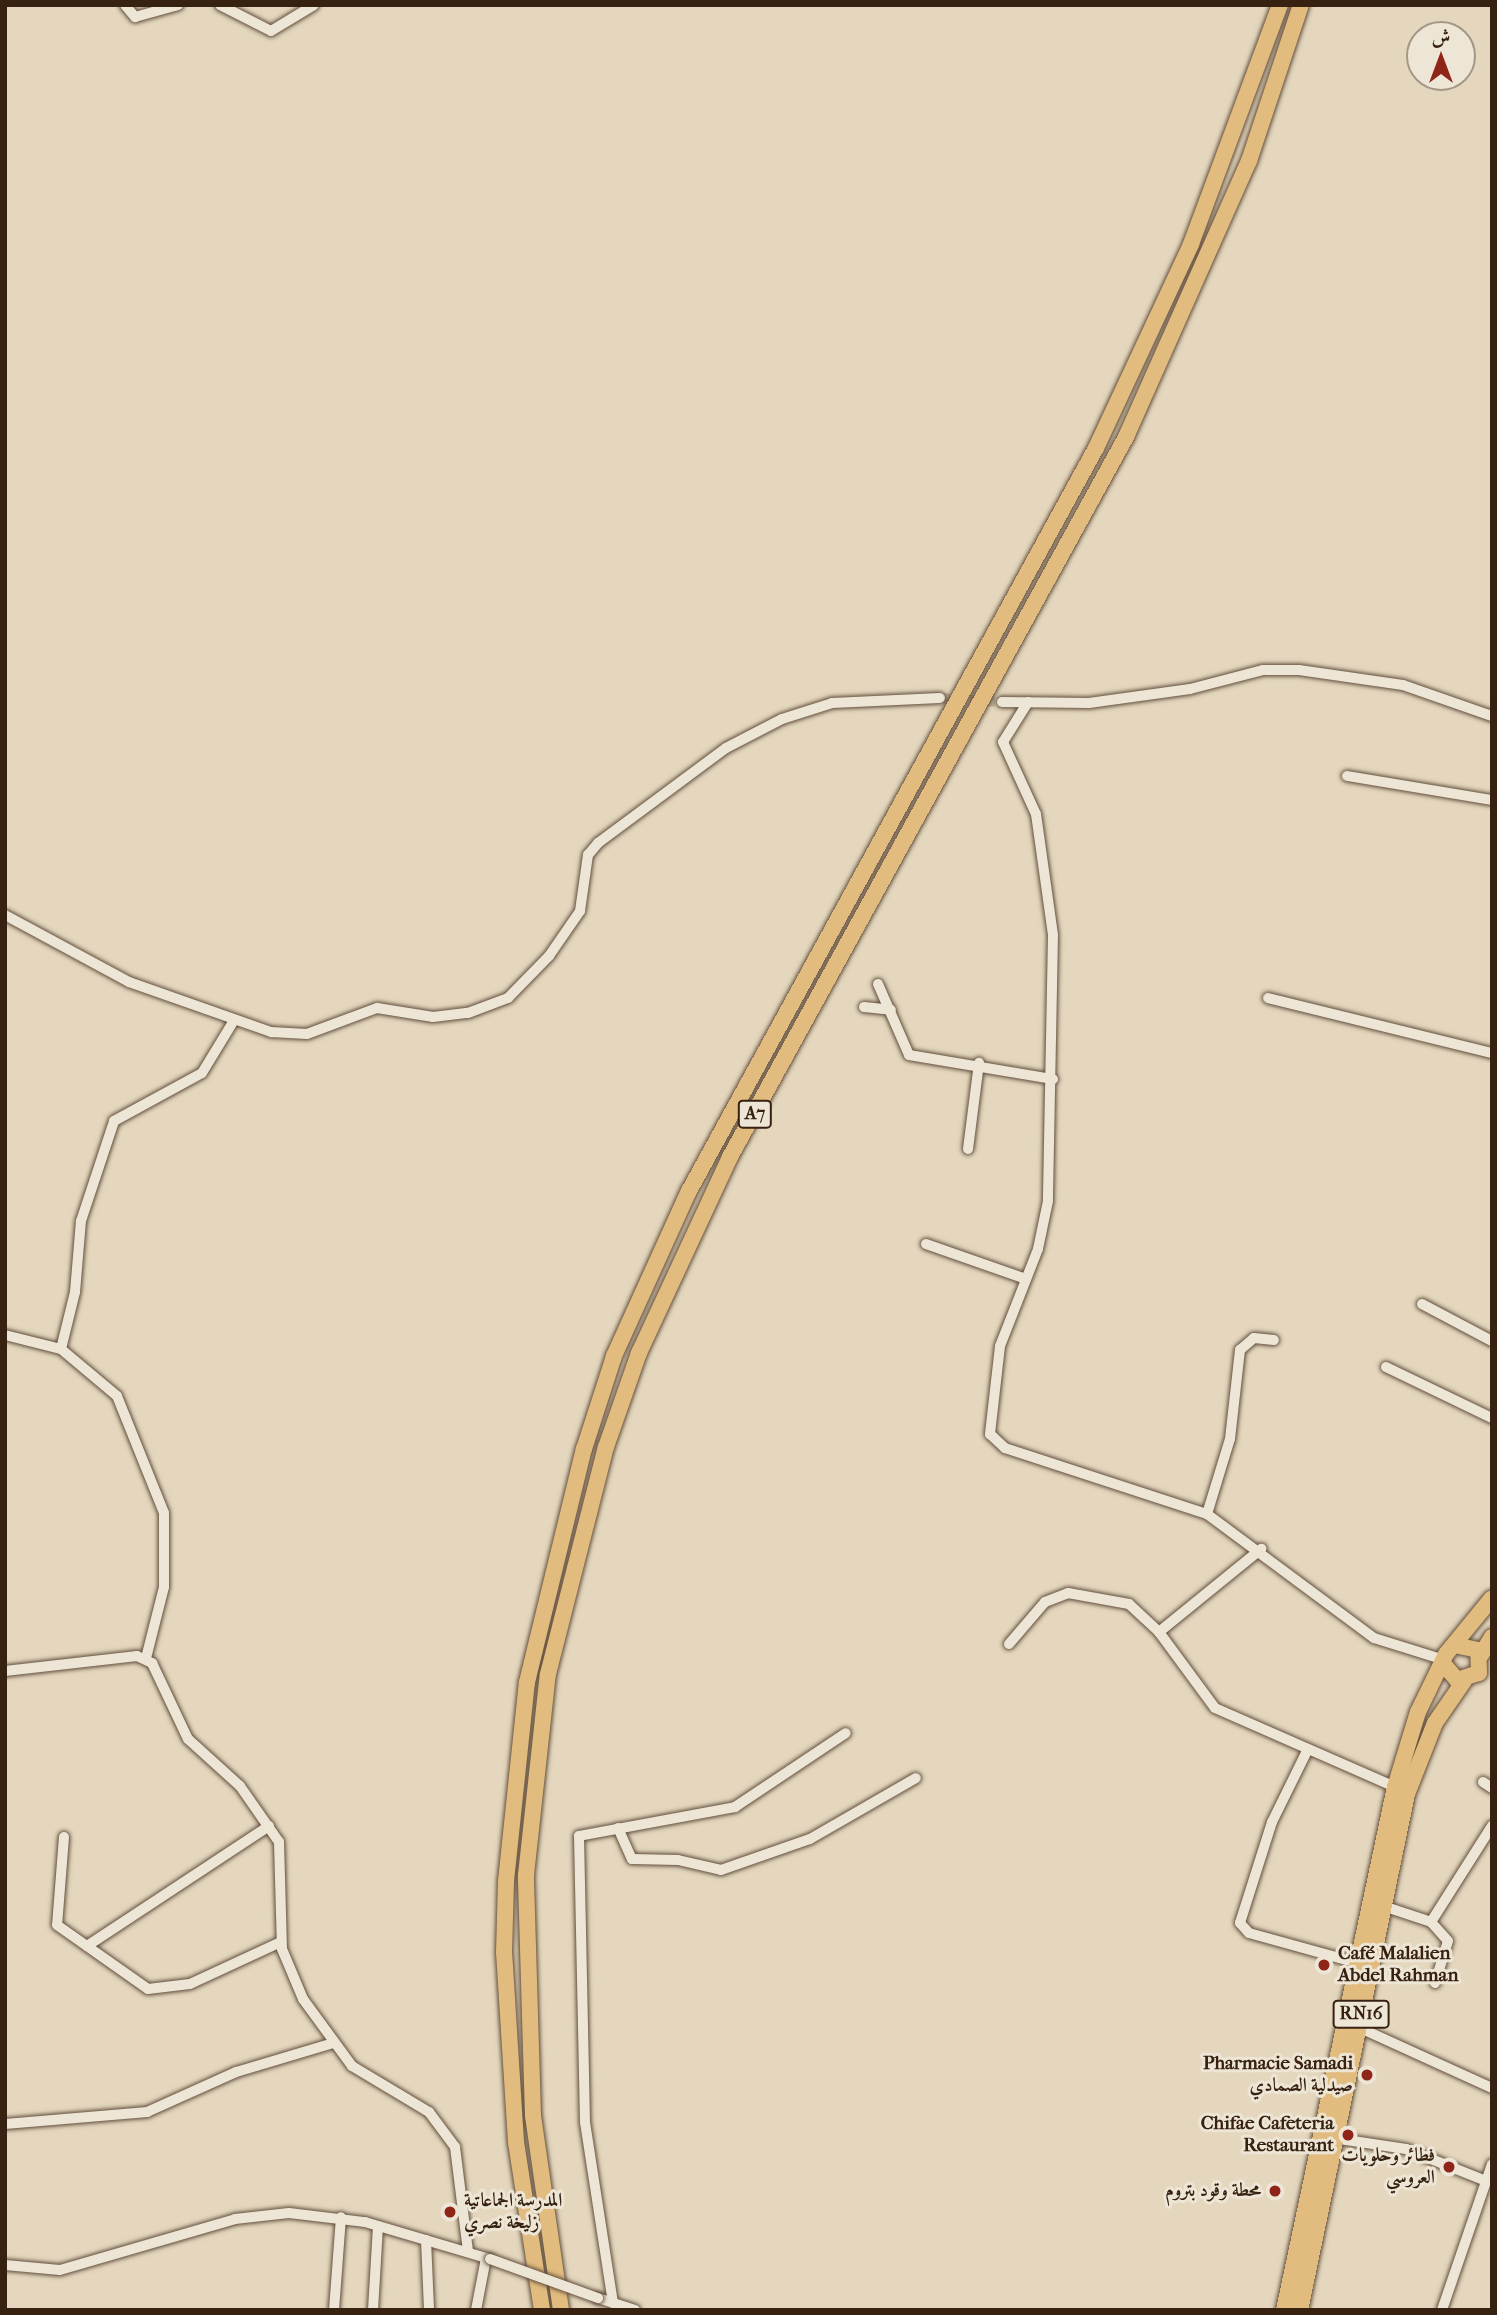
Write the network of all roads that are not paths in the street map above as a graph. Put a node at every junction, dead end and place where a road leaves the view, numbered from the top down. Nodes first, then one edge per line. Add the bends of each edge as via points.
1 (125, 5) edge
2 (178, 5) edge
3 (220, 5) edge
4 (314, 5) edge
5 (1280, 5) edge
6 (1301, 5) edge
7 (940, 698) tunnel mouth
8 (1002, 702) tunnel mouth
9 (1028, 702) junction
10 (1492, 716) edge
11 (1348, 776) dead end
12 (1492, 800) edge
13 (5, 915) edge
14 (878, 984) dead end
15 (1268, 998) dead end
16 (864, 1007) dead end
17 (891, 1010) junction
18 (233, 1022) junction
19 (1492, 1053) edge
20 (979, 1063) junction
21 (1053, 1079) junction
22 (968, 1150) dead end
23 (926, 1244) dead end
24 (1023, 1279) junction
25 (1422, 1304) dead end
26 (5, 1335) edge
27 (1274, 1340) dead end
28 (1492, 1341) edge
29 (61, 1349) junction
30 (1386, 1367) dead end
31 (1492, 1418) edge
32 (1207, 1514) junction
33 (1261, 1549) junction
34 (1492, 1598) edge
35 (1159, 1632) junction
36 (1492, 1637) edge
37 (1009, 1644) dead end
38 (1455, 1645) junction
39 (1481, 1655) junction
40 (146, 1658) junction
41 (1444, 1663) junction
42 (5, 1671) edge
43 (1464, 1681) junction
44 (846, 1733) dead end
45 (1307, 1753) junction
46 (916, 1778) dead end
47 (1395, 1787) junction
48 (269, 1826) junction
49 (1492, 1826) edge
50 (618, 1828) junction
51 (64, 1837) dead end
52 (1383, 1906) junction
53 (1431, 1922) junction
54 (281, 1942) junction
55 (87, 1946) junction
56 (1357, 1963) junction
57 (1435, 1983) dead end
58 (1358, 2027) junction
59 (333, 2043) junction
60 (1492, 2088) edge
61 (5, 2124) edge
62 (1333, 2138) junction
63 (1492, 2164) edge
64 (1486, 2181) junction
65 (341, 2217) junction
66 (378, 2226) junction
67 (426, 2240) junction
68 (468, 2252) junction
69 (488, 2258) junction
70 (5, 2265) edge
71 (613, 2304) junction
72 (334, 2310) edge
73 (373, 2310) edge
74 (429, 2310) edge
75 (476, 2310) edge
76 (542, 2310) edge
77 (561, 2310) edge
78 (635, 2310) edge
79 (1284, 2310) edge
80 (1300, 2310) edge
81 (1442, 2310) edge

1 - 2 street via 135,17
3 - 4 street via 271,31
5 - 76 highway, A7 via 1191,244 1096,448 689,1191 614,1356 588,1436 527,1682 506,1881 504,1952 516,2142
6 - 77 highway, A7 via 1239,185 1126,437 730,1157 639,1353 606,1447 548,1674 526,1875 533,2116
7 - 18 street via 832,703 782,719 715,755 588,855 580,911 549,956 508,998 449,1016 377,1008 307,1034
8 - 9 street
9 - 10 street via 1132,699 1263,670 1299,670 1402,685
9 - 21 street via 1003,742 1036,814 1049,897 1056,970
11 - 12 street
13 - 18 street via 129,982
14 - 17 street
15 - 19 street
16 - 17 street
17 - 20 street via 909,1055
18 - 29 street via 202,1073 114,1121 81,1221 75,1292
20 - 21 street
20 - 22 street
21 - 24 street via 1045,1227
23 - 24 street
24 - 32 street via 1000,1346 989,1415 996,1442
25 - 28 street
26 - 29 street
27 - 32 street via 1254,1338 1240,1350 1230,1439
29 - 40 street via 117,1396 164,1513 164,1587
30 - 31 street
32 - 33 street
33 - 35 street
33 - 41 street via 1374,1638
34 - 38 highway, RN16
35 - 37 street via 1129,1604 1068,1593 1045,1602
35 - 45 street via 1204,1701
36 - 39 highway, RN16
38 - 39 highway via 1467,1644
38 - 41 highway, RN16
39 - 43 highway, RN16 via 1479,1672
40 - 42 street via 66,1660
40 - 48 street via 188,1739 240,1786
41 - 43 highway
41 - 47 highway, RN16 via 1419,1712
43 - 52 highway, RN16 via 1414,1769
44 - 50 street via 735,1807
45 - 47 street
45 - 56 street via 1272,1822 1240,1923 1248,1933
46 - 50 street via 810,1839 721,1870 678,1860 632,1859
47 - 56 highway, RN16
48 - 54 street via 284,1856
48 - 55 street
49 - 53 street
50 - 71 street via 582,1833 577,1849 585,2122
51 - 55 street via 56,1922
52 - 53 street
52 - 58 highway, RN16
53 - 57 street via 1448,1941
54 - 55 street via 164,1991 148,1989
54 - 59 street via 303,1999
56 - 79 highway, RN16
58 - 60 street
58 - 62 highway, RN16
59 - 61 street via 245,2069 147,2112
59 - 68 street via 352,2066 429,2112 456,2147
62 - 64 street via 1406,2149
62 - 80 highway, RN16
63 - 64 street
64 - 81 street
65 - 66 street
65 - 70 street via 289,2213 234,2219 60,2270
65 - 72 street
66 - 67 street
66 - 73 street
67 - 68 street
67 - 74 street
68 - 69 street
69 - 71 street, bridge
69 - 75 street
71 - 78 street

